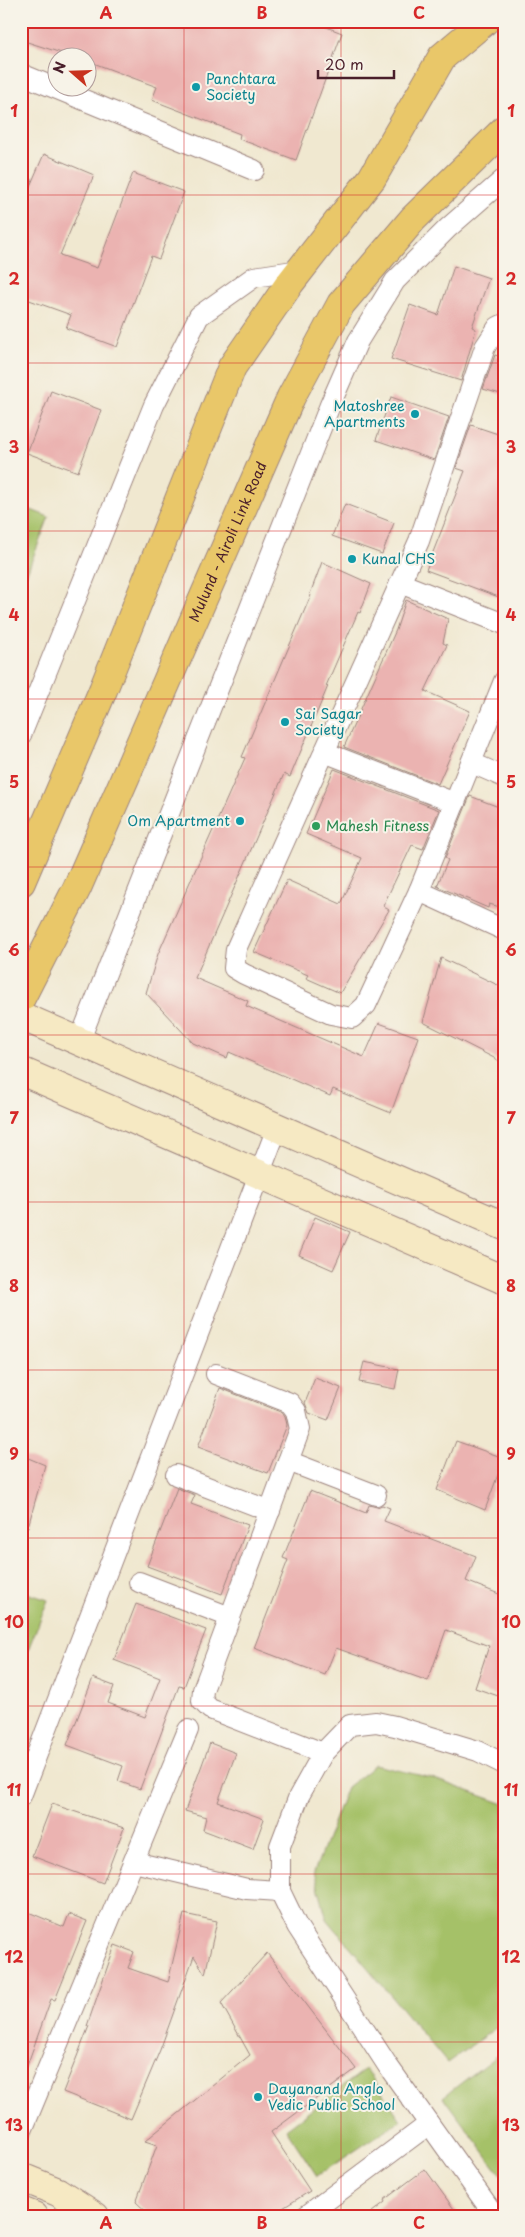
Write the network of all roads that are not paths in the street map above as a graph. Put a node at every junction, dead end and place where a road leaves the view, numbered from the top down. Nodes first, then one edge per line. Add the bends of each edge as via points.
1 (485, 21) edge
2 (500, 21) edge
3 (504, 30) edge
4 (21, 74) edge
5 (504, 130) edge
6 (254, 170) dead end
7 (504, 179) edge
8 (300, 270) junction
9 (504, 324) edge
10 (400, 583) junction
11 (504, 624) edge
12 (504, 682) edge
13 (21, 735) edge
14 (324, 752) junction
15 (472, 763) junction
16 (504, 778) edge
17 (455, 803) junction
18 (21, 882) edge
19 (419, 891) junction
20 (504, 930) edge
21 (21, 998) edge
22 (21, 1016) edge
23 (79, 1042) junction
24 (21, 1071) edge
25 (277, 1128) junction
26 (258, 1174) junction
27 (504, 1226) edge
28 (504, 1280) edge
29 (216, 1374) dead end
30 (288, 1461) junction
31 (176, 1474) dead end
32 (376, 1495) dead end
33 (270, 1511) junction
34 (139, 1582) dead end
35 (230, 1617) junction
36 (188, 1730) dead end
37 (323, 1753) junction
38 (504, 1764) edge
39 (21, 1796) edge
40 (134, 1862) junction
41 (280, 1891) junction
42 (430, 2124) junction
43 (21, 2134) edge
44 (21, 2177) edge
45 (21, 2211) edge
46 (34, 2216) edge
47 (95, 2216) edge
48 (306, 2216) edge
49 (495, 2216) edge

1 - 8 main road via 442,57 372,178
2 - 3 main road
4 - 6 street
5 - 21 main road, Mulund - Airoli Link Road via 413,219 341,304 291,397 77,888
7 - 23 street via 448,228 395,282 358,341 326,414
8 - 13 street via 254,277 199,316 154,405
8 - 18 main road via 232,367 103,690
9 - 10 street via 498,327 485,347 419,541
10 - 11 street
10 - 14 street
12 - 15 street
14 - 17 street
14 - 19 street via 236,949 234,968 330,1014 352,1018 366,1005
15 - 16 street
15 - 17 street
17 - 19 street
19 - 20 street
22 - 23 street
23 - 25 street
24 - 26 street
25 - 26 street
25 - 27 street
26 - 28 street
26 - 39 street
29 - 30 street via 290,1403 296,1411 300,1429
30 - 32 street
30 - 33 street
31 - 33 street
33 - 35 street
34 - 35 street
35 - 37 street via 202,1700 210,1710
36 - 40 street
37 - 38 street via 350,1725 376,1722 478,1751
37 - 41 street via 300,1796 280,1846
40 - 41 street via 247,1889
40 - 43 street
41 - 42 street via 297,1926 388,2066
42 - 48 street
42 - 49 street
44 - 47 street via 58,2192
45 - 46 street

